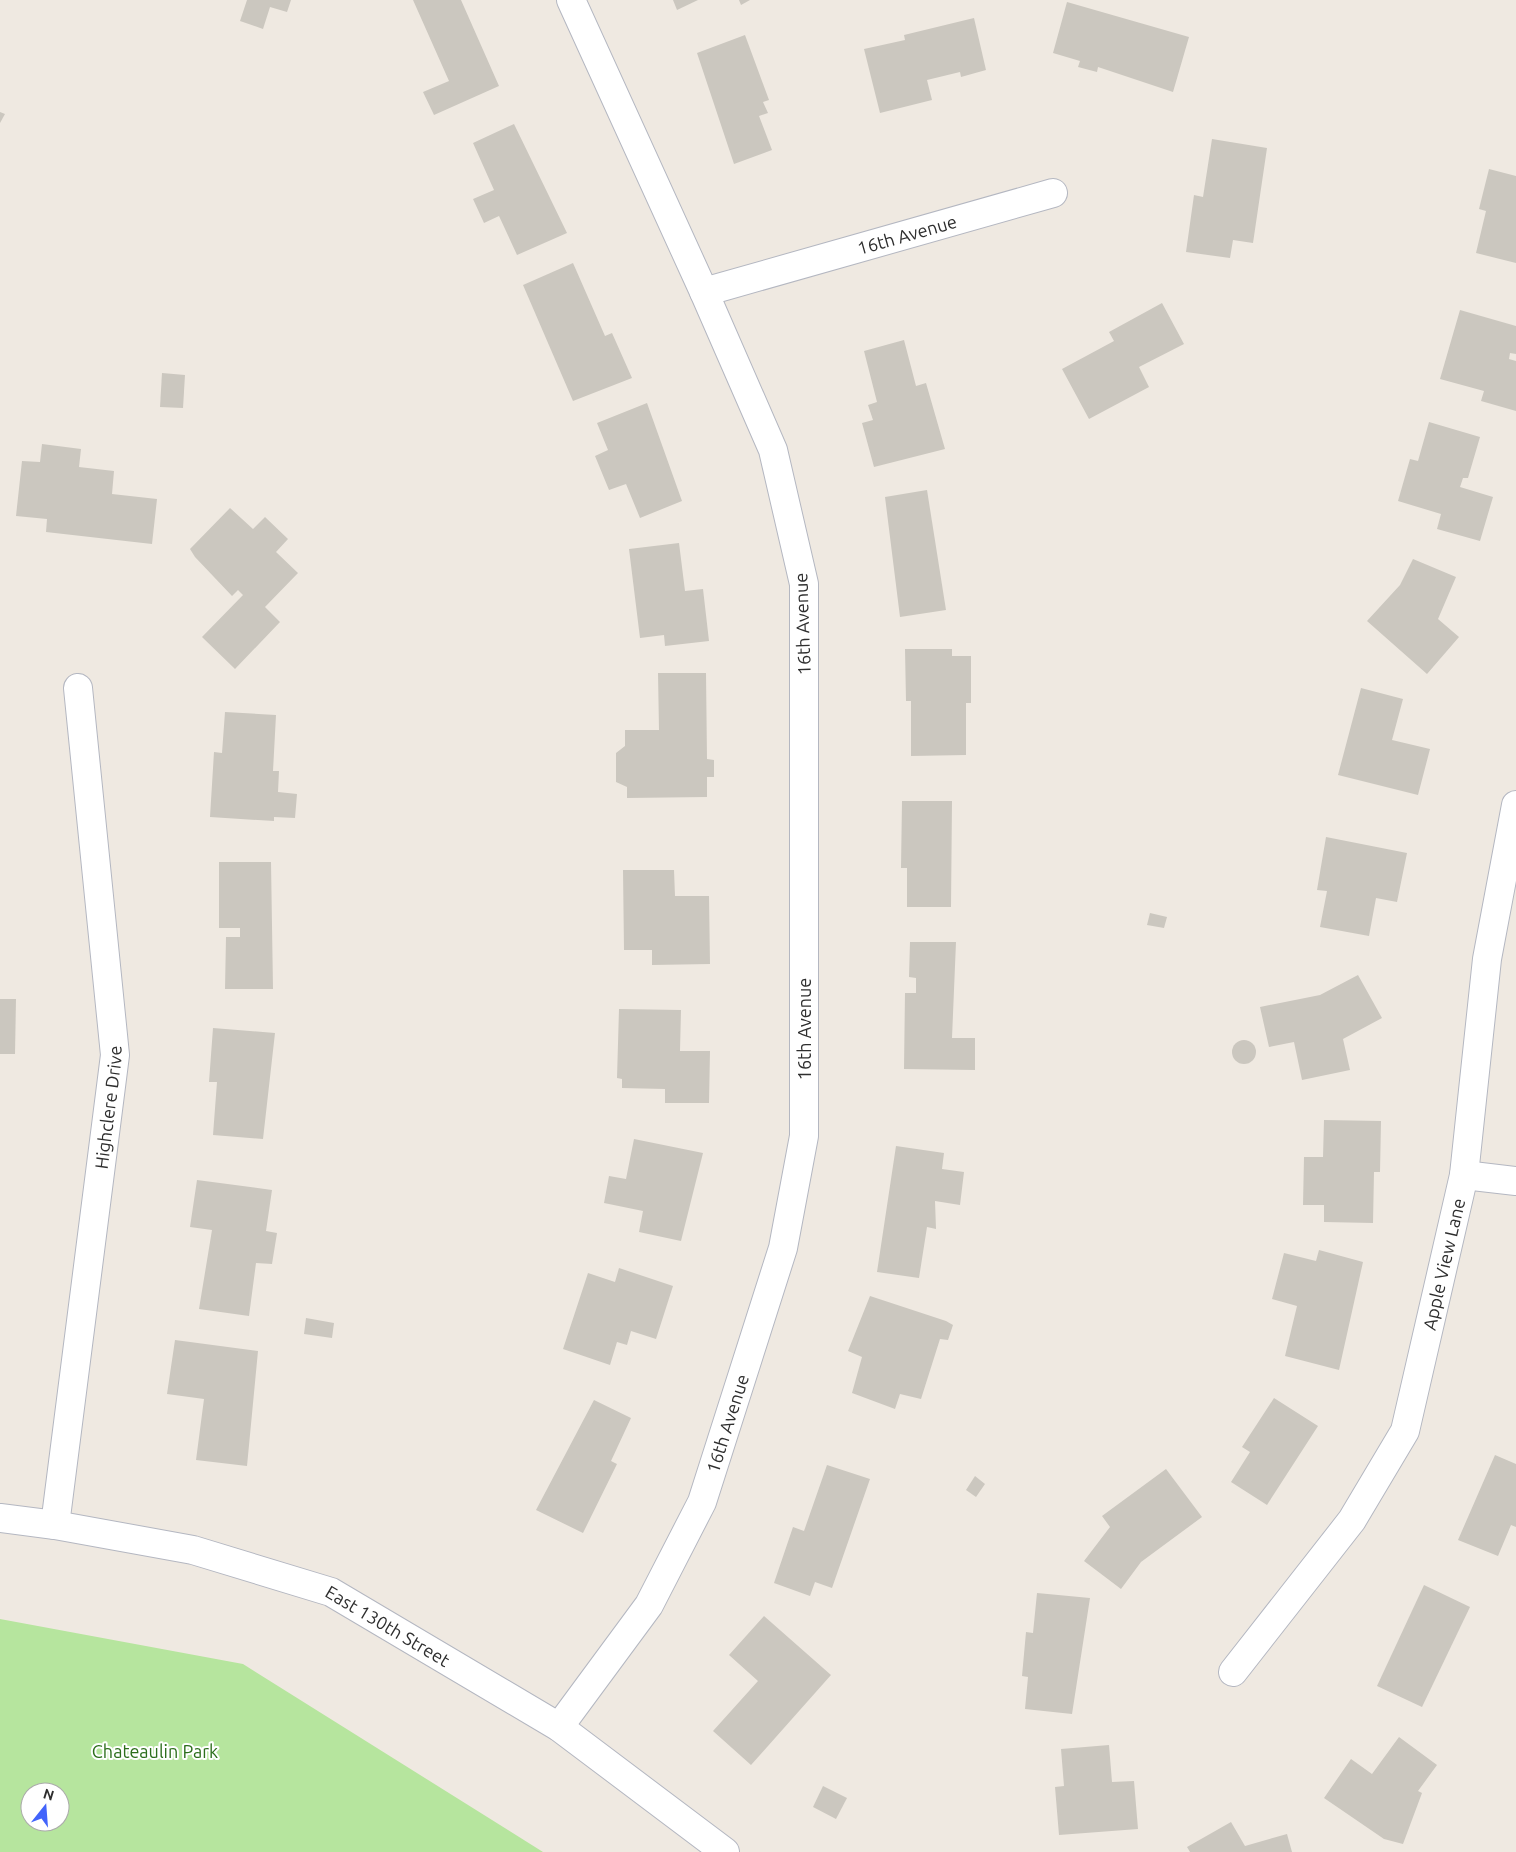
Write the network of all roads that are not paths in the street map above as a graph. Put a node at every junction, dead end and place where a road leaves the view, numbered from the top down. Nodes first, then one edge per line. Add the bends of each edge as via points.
1 (571, 0) edge
2 (1053, 193) dead end
3 (704, 292) junction
4 (78, 688) dead end
5 (1516, 804) edge
6 (1464, 1175) junction
7 (1516, 1181) edge
8 (0, 1518) edge
9 (55, 1525) junction
10 (1233, 1672) dead end
11 (559, 1727) junction
12 (725, 1852) edge

1 - 3 street, 16th Avenue
2 - 3 street, 16th Avenue
3 - 11 street, 16th Avenue via 773,450 804,584 804,1136 783,1248 702,1502 649,1605
4 - 9 street, Highclere Drive via 115,1055
5 - 6 street, Apple View Lane via 1487,959
6 - 7 street
6 - 10 street, Apple View Lane via 1405,1431 1352,1520
8 - 9 street, East 130th Street
9 - 11 street, East 130th Street via 193,1550 331,1592
11 - 12 street, East 130th Street

